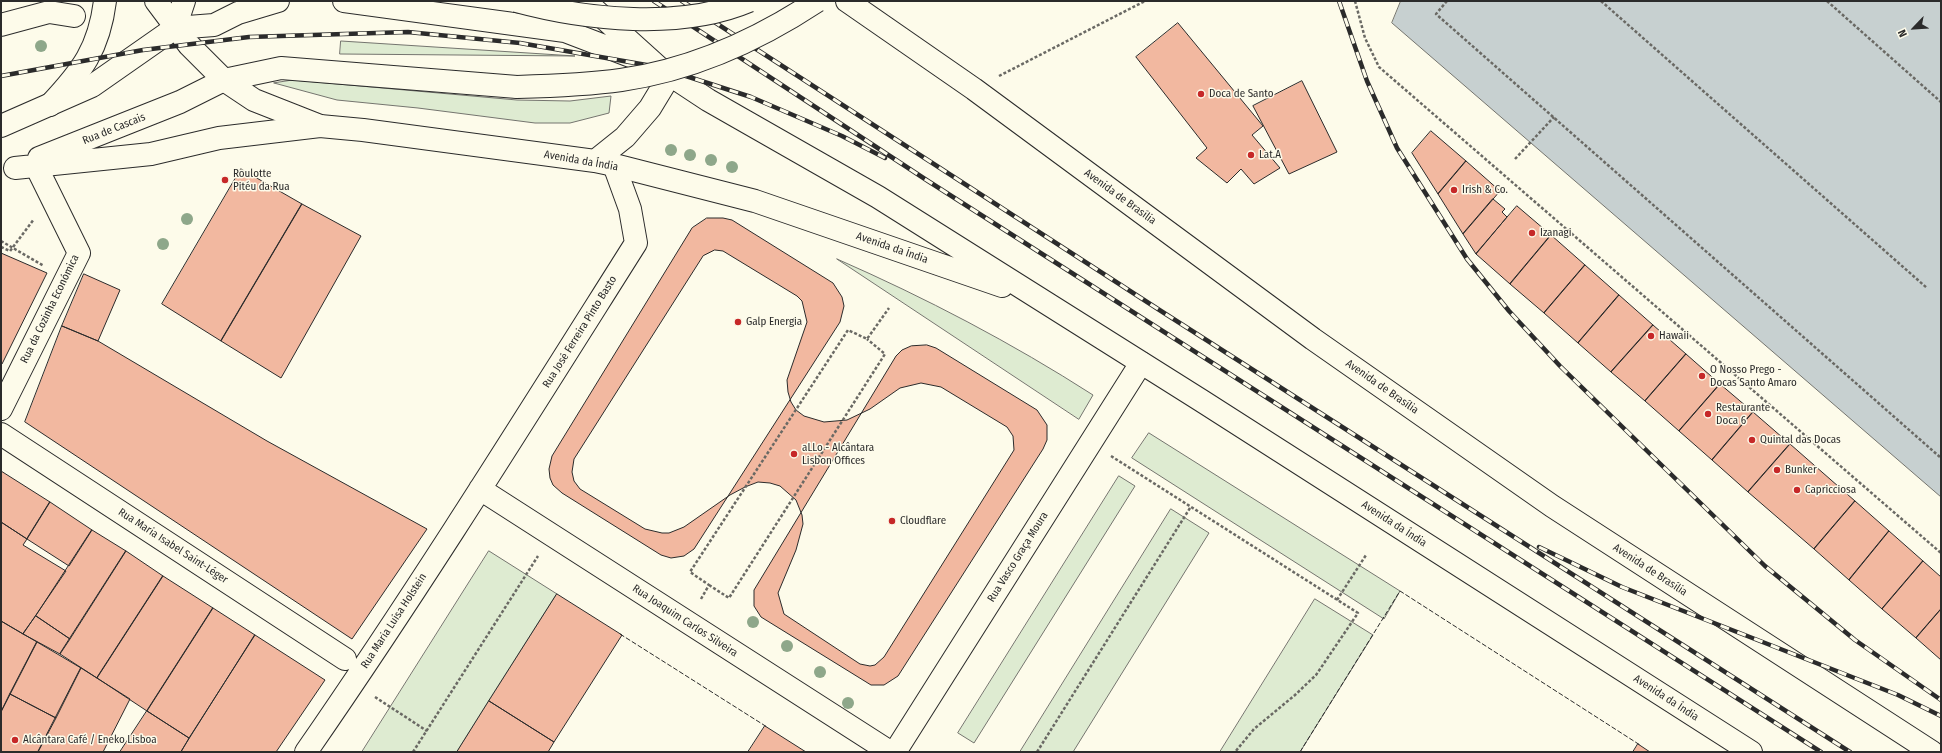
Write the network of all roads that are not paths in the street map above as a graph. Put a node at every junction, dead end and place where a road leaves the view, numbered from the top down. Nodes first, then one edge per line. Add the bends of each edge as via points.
1 (105, 1) edge
2 (156, 1) edge
3 (184, 1) edge
4 (278, 1) edge
5 (344, 1) edge
6 (516, 1) edge
7 (585, 1) edge
8 (749, 1) edge
9 (817, 1) edge
10 (847, 1) edge
11 (74, 16) dead end
12 (1, 25) edge
13 (175, 28) junction
14 (664, 71) junction
15 (224, 80) junction
16 (50, 105) junction
17 (1, 126) edge
18 (320, 126) junction
19 (605, 163) junction
20 (36, 166) junction
21 (8, 169) edge
22 (1035, 297) junction
23 (1141, 363) junction
24 (1, 409) edge
25 (1, 434) edge
26 (480, 489) junction
27 (345, 659) dead end
28 (306, 752) edge
29 (890, 752) edge
30 (895, 752) edge
31 (1751, 752) edge
32 (1932, 752) edge

1 - 16 main road via 97,40 88,60
2 - 13 main road, Avenida da Índia
3 - 13 main road
4 - 13 main road via 238,13 214,25
5 - 14 main road via 565,31
6 - 8 main road, bridge via 553,10 593,15 669,19 714,13
7 - 14 main road, Avenida da Índia
9 - 15 main road, Rua de Cascais, bridge via 757,36 691,63 621,80 571,86 517,87 281,68
10 - 32 main road, Avenida de Brasília via 974,89 1313,339 1552,506
11 - 12 main road via 49,12
13 - 15 main road, Avenida da Índia
13 - 16 main road via 92,86
14 - 19 main road via 650,108
14 - 22 main road, Avenida da Índia via 708,100 878,197
15 - 18 main road, Avenida da Índia via 254,100
15 - 21 main road, Rua de Cascais via 180,102
16 - 17 main road
18 - 19 main road, Avenida da Índia via 400,134
18 - 20 main road via 219,138 151,154
19 - 22 main road, Avenida da Índia via 755,201
19 - 26 main road, Rua José Ferreira Pinto Basto via 630,209 636,243
20 - 21 main road
20 - 24 main road, Rua da Cozinha Económica via 79,253
22 - 23 main road, Avenida da Índia
23 - 30 main road, Rua Vasco Graça Moura
23 - 31 main road, Avenida da Índia
25 - 27 main road, Rua Maria Isabel Saint-Léger
26 - 28 main road, Rua Maria Luísa Holstein
26 - 29 main road, Rua Joaquim Carlos Silveira

